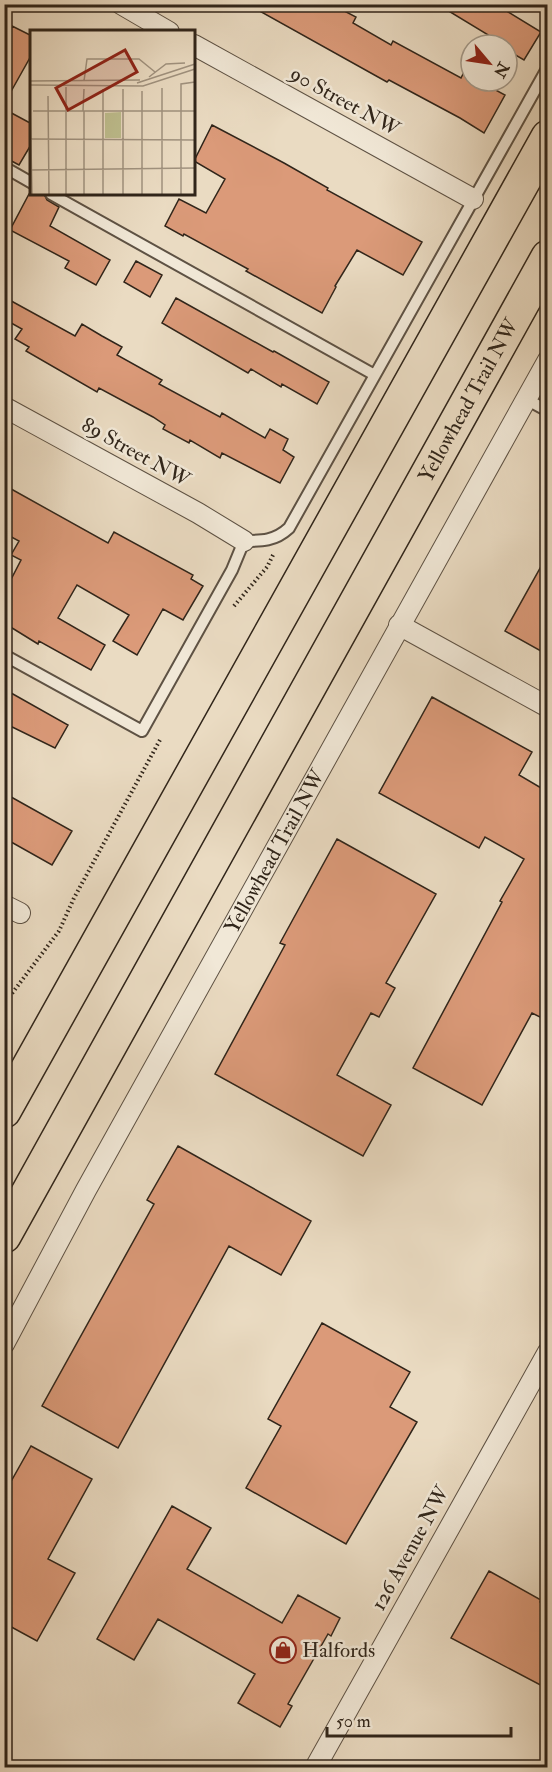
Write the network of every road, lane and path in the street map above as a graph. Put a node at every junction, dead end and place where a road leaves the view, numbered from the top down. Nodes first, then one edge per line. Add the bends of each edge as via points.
1 (121, 4) edge
2 (166, 30) edge
3 (195, 46) edge
4 (548, 68) edge
5 (548, 138) edge
6 (4, 168) edge
7 (30, 182) edge
8 (53, 195) edge
9 (473, 200) junction
10 (548, 256) edge
11 (548, 360) edge
12 (373, 374) junction
13 (526, 399) junction
14 (4, 407) edge
15 (548, 411) edge
16 (289, 528) junction
17 (244, 541) junction
18 (229, 613) dead end
19 (399, 625) junction
20 (4, 655) edge
21 (548, 707) edge
22 (163, 735) dead end
23 (4, 1004) edge
24 (4, 1110) edge
25 (4, 1236) edge
26 (4, 1344) edge
27 (548, 1352) edge
28 (315, 1767) edge

1 - 2 street
3 - 9 street, 90 Street NW
4 - 9 lane
5 - 24 highway
6 - 7 lane
8 - 12 lane
9 - 12 lane
10 - 25 highway, Yellowhead Trail NW
11 - 13 street, Yellowhead Trail NW
12 - 16 lane
13 - 15 lane
13 - 19 street, Yellowhead Trail NW
14 - 17 street, 89 Street NW
16 - 17 lane via 268,540
16 - 18 path via 267,567
17 - 20 lane via 232,570 142,731
19 - 21 street
19 - 26 street, Yellowhead Trail NW
22 - 23 path via 59,931
27 - 28 street, 126 Avenue NW

